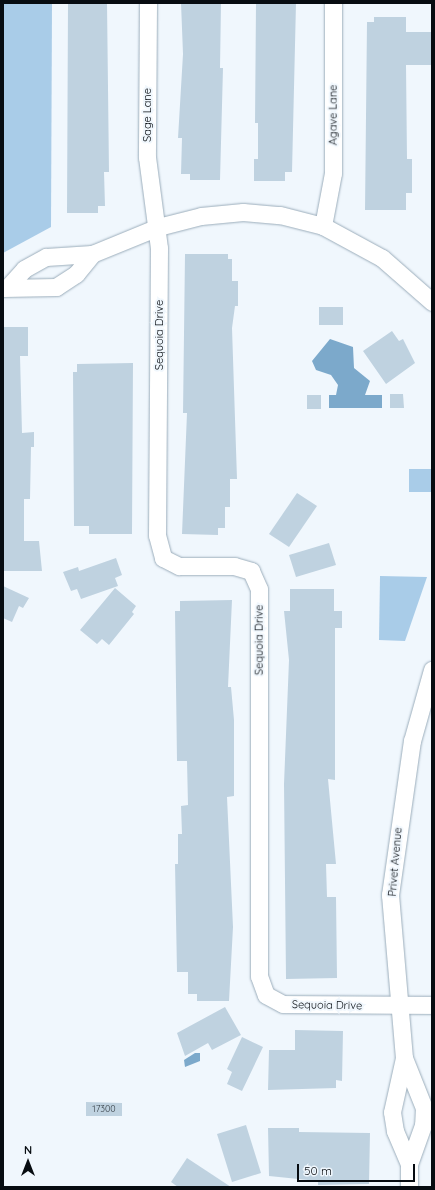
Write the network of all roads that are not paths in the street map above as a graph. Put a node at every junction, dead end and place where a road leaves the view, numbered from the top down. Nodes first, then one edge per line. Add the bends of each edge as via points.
1 (148, 3) edge
2 (333, 3) edge
3 (323, 226) junction
4 (158, 227) junction
5 (92, 254) junction
6 (6, 287) edge
7 (432, 302) edge
8 (432, 670) edge
9 (400, 1005) junction
10 (432, 1005) edge
11 (404, 1058) junction
12 (409, 1164) junction
13 (409, 1187) edge

1 - 4 street, Sage Lane via 147,157
2 - 3 street, Agave Lane via 333,173
3 - 4 street via 280,215 243,212 201,216
3 - 7 street via 382,258
4 - 5 street
4 - 9 street, Sequoia Drive via 157,536 164,558 179,566 234,566 250,571 259,589 259,976 266,995 283,1004
5 - 6 street via 46,257 24,269
5 - 6 street via 76,274 56,287 32,290
8 - 9 street, Privet Avenue via 412,741 392,869 393,947
9 - 10 street, Sequoia Drive
9 - 11 street, Privet Avenue
11 - 12 street, Privet Avenue via 392,1112 395,1130
11 - 12 street, Privet Avenue via 424,1108 423,1124
12 - 13 street, Privet Avenue

